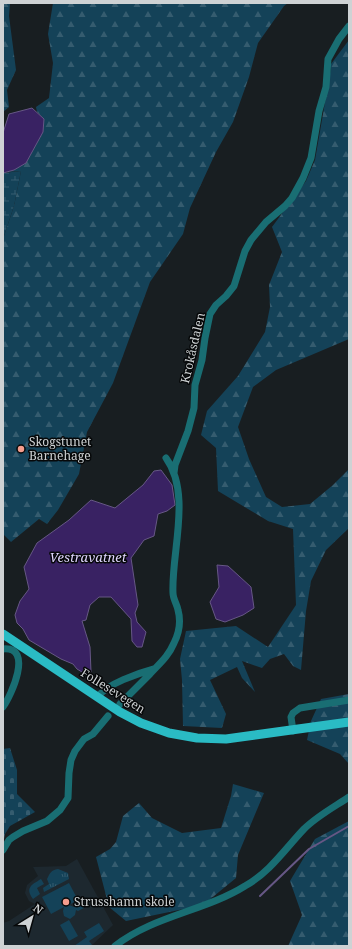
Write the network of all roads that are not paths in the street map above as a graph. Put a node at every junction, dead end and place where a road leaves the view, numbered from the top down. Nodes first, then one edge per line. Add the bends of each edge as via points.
1 (349, 26) edge
2 (166, 458) dead end
3 (174, 473) junction
4 (3, 634) edge
5 (3, 649) edge
6 (154, 669) junction
7 (98, 697) junction
8 (349, 700) edge
9 (120, 704) dead end
10 (3, 708) edge
11 (108, 716) dead end
12 (349, 722) edge
13 (292, 731) junction
14 (349, 797) edge
15 (3, 850) edge
16 (115, 946) edge

1 - 3 street, Krokåsdalen via 328,59 326,87 311,158 303,178 292,198 251,240 234,286 210,314 195,385 194,408
2 - 3 street, Krokåsdalen
3 - 6 street, Krokåsdalen via 180,515 173,594 180,622 170,652
4 - 7 main road, Follesevegen
5 - 10 street via 15,652 19,662 16,678
6 - 7 street via 135,674 101,691
6 - 9 street, Krokåsdalen
7 - 13 main road, Follesevegen via 141,723 187,737 226,739
8 - 13 street via 297,709 291,717
11 - 15 street via 93,734 84,738 75,751 69,773 68,798 60,810 46,821 13,837
12 - 13 main road, Follesevegen
14 - 16 street via 311,822 267,870 248,885 230,895 129,936

